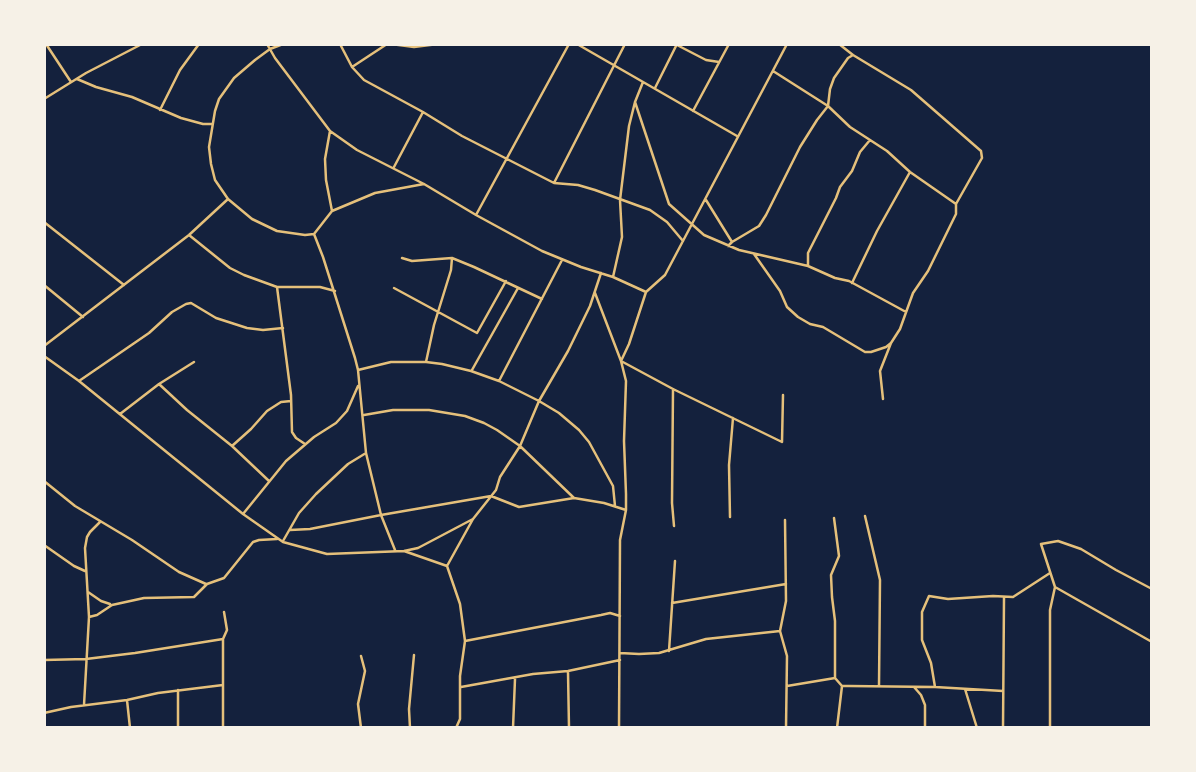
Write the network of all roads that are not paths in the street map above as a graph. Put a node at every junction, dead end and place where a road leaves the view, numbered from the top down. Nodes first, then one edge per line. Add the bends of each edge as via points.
1 (46, 44) edge
2 (142, 44) edge
3 (199, 44) edge
4 (267, 44) edge
5 (283, 44) edge
6 (340, 44) edge
7 (389, 44) edge
8 (438, 44) edge
9 (569, 44) edge
10 (577, 44) edge
11 (625, 44) edge
12 (677, 44) edge
13 (729, 44) edge
14 (787, 44) edge
15 (839, 44) edge
16 (270, 49) junction
17 (853, 55) junction
18 (719, 62) junction
19 (613, 65) junction
20 (352, 67) junction
21 (773, 71) junction
22 (77, 79) junction
23 (71, 82) junction
24 (643, 82) junction
25 (654, 89) junction
26 (44, 99) edge
27 (635, 102) junction
28 (828, 106) junction
29 (160, 110) junction
30 (423, 111) junction
31 (693, 111) junction
32 (213, 124) junction
33 (330, 131) junction
34 (737, 136) junction
35 (870, 140) junction
36 (507, 158) junction
37 (394, 167) junction
38 (910, 172) junction
39 (554, 183) junction
40 (424, 184) junction
41 (228, 199) junction
42 (705, 199) junction
43 (620, 200) junction
44 (956, 204) junction
45 (332, 211) junction
46 (476, 215) junction
47 (44, 222) edge
48 (692, 226) junction
49 (314, 233) junction
50 (189, 234) junction
51 (683, 241) junction
52 (732, 242) junction
53 (728, 246) junction
54 (754, 254) junction
55 (402, 258) dead end
56 (452, 258) junction
57 (562, 260) junction
58 (808, 266) junction
59 (601, 273) junction
60 (613, 277) junction
61 (506, 281) junction
62 (852, 283) junction
63 (44, 285) edge
64 (124, 285) junction
65 (277, 287) junction
66 (394, 288) dead end
67 (518, 288) junction
68 (335, 291) junction
69 (595, 292) junction
70 (646, 292) junction
71 (542, 299) junction
72 (905, 312) junction
73 (439, 313) junction
74 (83, 317) junction
75 (283, 328) junction
76 (891, 343) junction
77 (44, 346) edge
78 (44, 356) edge
79 (621, 361) junction
80 (194, 362) dead end
81 (426, 362) junction
82 (358, 370) junction
83 (471, 371) junction
84 (79, 381) junction
85 (499, 381) junction
86 (159, 384) junction
87 (359, 384) junction
88 (673, 388) junction
89 (783, 395) dead end
90 (883, 400) dead end
91 (291, 401) junction
92 (538, 401) junction
93 (120, 414) junction
94 (362, 416) junction
95 (733, 418) junction
96 (305, 444) junction
97 (232, 446) junction
98 (520, 446) junction
99 (366, 453) junction
100 (44, 481) edge
101 (270, 481) junction
102 (491, 496) junction
103 (574, 498) junction
104 (615, 506) junction
105 (625, 510) junction
106 (243, 514) junction
107 (381, 515) junction
108 (865, 516) dead end
109 (730, 517) dead end
110 (834, 518) dead end
111 (473, 519) junction
112 (785, 520) dead end
113 (100, 522) junction
114 (674, 526) dead end
115 (290, 530) junction
116 (277, 539) junction
117 (283, 542) junction
118 (44, 545) edge
119 (396, 551) junction
120 (404, 551) junction
121 (675, 561) dead end
122 (447, 566) junction
123 (87, 571) junction
124 (1051, 573) junction
125 (207, 584) junction
126 (786, 584) junction
127 (1055, 587) junction
128 (1152, 589) edge
129 (89, 593) junction
130 (1004, 598) junction
131 (672, 603) junction
132 (111, 605) junction
133 (224, 612) dead end
134 (620, 616) junction
135 (89, 617) junction
136 (780, 631) junction
137 (223, 639) junction
138 (465, 641) junction
139 (1152, 642) edge
140 (669, 651) junction
141 (620, 653) junction
142 (414, 655) dead end
143 (361, 656) dead end
144 (86, 659) junction
145 (44, 660) edge
146 (620, 660) junction
147 (568, 671) junction
148 (515, 678) junction
149 (835, 678) junction
150 (223, 684) junction
151 (786, 686) junction
152 (842, 686) junction
153 (878, 686) junction
154 (460, 687) junction
155 (914, 687) junction
156 (935, 687) junction
157 (965, 689) junction
158 (178, 690) junction
159 (1003, 691) junction
160 (127, 700) junction
161 (84, 705) junction
162 (44, 713) edge
163 (130, 728) edge
164 (178, 728) edge
165 (223, 728) edge
166 (361, 728) edge
167 (410, 728) edge
168 (456, 728) edge
169 (513, 728) edge
170 (569, 728) edge
171 (619, 728) edge
172 (786, 728) edge
173 (837, 728) edge
174 (925, 728) edge
175 (977, 728) edge
176 (1003, 728) edge
177 (1050, 728) edge

1 - 23 street
2 - 22 street
3 - 29 street
4 - 16 street
5 - 16 street
6 - 20 street
7 - 8 street
7 - 20 street
9 - 36 street
10 - 19 street
11 - 19 street
12 - 18 street
12 - 25 street
13 - 18 street
14 - 21 street
15 - 17 street
16 - 32 street via 226,88
16 - 33 street
17 - 28 street via 834,78
17 - 44 street via 911,90 981,151 982,158
18 - 31 street
19 - 24 street
19 - 39 street
20 - 30 street via 364,80
21 - 28 street
21 - 34 street
22 - 23 street
22 - 29 street
23 - 26 street
24 - 25 street
24 - 27 street
25 - 31 street
27 - 43 street
27 - 48 street via 669,204
28 - 35 street
28 - 52 street via 800,147 759,226
29 - 32 street
30 - 36 street
30 - 37 street
31 - 34 street
32 - 41 street via 209,146 213,174
33 - 37 street
33 - 45 street via 325,159
34 - 42 street
35 - 38 street
35 - 58 street via 840,187 808,253
36 - 39 street
36 - 46 street
37 - 40 street
38 - 44 street
38 - 62 street
39 - 43 street via 578,185
40 - 45 street via 374,192
40 - 46 street
41 - 49 street via 252,219 277,231
41 - 50 street
42 - 48 street
42 - 52 street
43 - 51 street via 650,210
43 - 60 street via 622,237
44 - 72 street via 956,214
45 - 49 street
46 - 57 street
47 - 64 street
48 - 51 street
48 - 53 street
49 - 68 street
50 - 64 street
50 - 65 street via 230,268
51 - 70 street via 665,275
52 - 53 street
53 - 54 street
54 - 58 street
54 - 76 street via 798,317 865,352
55 - 56 street
56 - 61 street
56 - 73 street
57 - 59 street
57 - 71 street
58 - 62 street
59 - 60 street
59 - 69 street
60 - 70 street
61 - 67 street
61 - 73 street via 477,333
62 - 72 street
63 - 74 street
64 - 74 street
65 - 68 street
65 - 75 street
66 - 73 street
67 - 71 street
67 - 83 street
68 - 82 street
69 - 79 street
69 - 92 street via 572,344
70 - 79 street
71 - 85 street
72 - 76 street
73 - 81 street
74 - 77 street
75 - 84 street via 247,328 186,304
75 - 91 street
76 - 90 street via 880,371
78 - 84 street
79 - 88 street
79 - 105 street via 626,381
80 - 86 street
81 - 82 street via 391,362
81 - 83 street
82 - 87 street
83 - 85 street
84 - 93 street
85 - 92 street
86 - 93 street
86 - 97 street
87 - 94 street
87 - 96 street via 347,411
88 - 95 street
88 - 114 street
89 - 95 street via 782,442
91 - 96 street via 292,432
91 - 97 street via 267,411
92 - 98 street
92 - 104 street via 559,413 589,442 613,486
93 - 106 street
94 - 98 street via 411,409 448,413 484,423
94 - 99 street
95 - 109 street
96 - 101 street
97 - 101 street
98 - 102 street
98 - 103 street
99 - 107 street
99 - 115 street via 316,494
100 - 113 street
101 - 106 street
102 - 103 street via 519,507
102 - 107 street
102 - 111 street
103 - 104 street
104 - 105 street
105 - 134 street via 620,540
106 - 116 street
107 - 115 street
107 - 119 street
108 - 153 street via 880,580
110 - 149 street via 839,556 831,575
111 - 120 street
111 - 122 street
112 - 126 street
113 - 123 street via 87,537
113 - 125 street via 179,572
115 - 117 street
116 - 117 street
116 - 125 street via 253,542 225,578
117 - 119 street via 327,554
118 - 123 street
119 - 120 street
120 - 122 street
121 - 131 street
122 - 138 street via 460,604
123 - 129 street
124 - 127 street
124 - 128 street via 1041,544 1058,541
124 - 130 street
125 - 132 street via 194,597 144,598
126 - 131 street
126 - 136 street
127 - 139 street
127 - 177 street via 1050,610
129 - 132 street
129 - 135 street
130 - 156 street via 929,596 922,612 922,640
130 - 159 street
131 - 140 street
132 - 135 street
133 - 137 street via 227,630
134 - 138 street via 610,613
134 - 141 street
135 - 144 street
136 - 140 street via 706,639
136 - 151 street via 787,656
137 - 144 street
137 - 150 street
138 - 154 street
140 - 141 street
141 - 146 street
142 - 167 street
143 - 166 street via 365,671 358,704
144 - 145 street
144 - 161 street
146 - 147 street
146 - 171 street
147 - 148 street
147 - 170 street
148 - 154 street
148 - 169 street
149 - 151 street
149 - 152 street
150 - 158 street
150 - 165 street
151 - 172 street
152 - 153 street
152 - 173 street
153 - 155 street
154 - 168 street
155 - 156 street
155 - 174 street via 925,705
156 - 157 street
157 - 159 street
157 - 175 street
158 - 160 street
158 - 164 street
159 - 176 street
160 - 161 street
160 - 163 street
161 - 162 street

